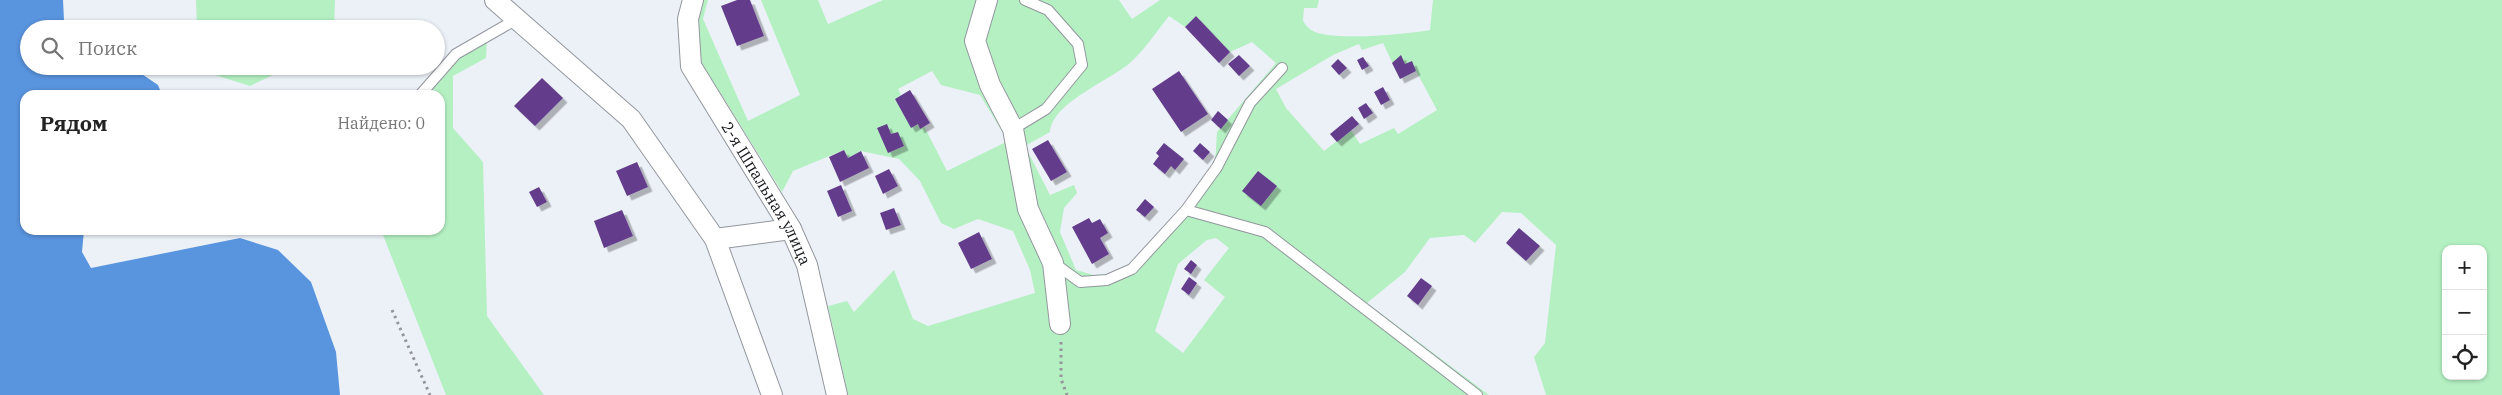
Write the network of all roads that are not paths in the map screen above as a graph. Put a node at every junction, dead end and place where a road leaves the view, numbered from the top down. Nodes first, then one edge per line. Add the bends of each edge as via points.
1 (495, 0) edge
2 (693, 0) edge
3 (986, 0) edge
4 (1026, 0) edge
5 (518, 19) junction
6 (445, 67) edge
7 (1282, 68) dead end
8 (438, 75) edge
9 (424, 90) edge
10 (1013, 129) junction
11 (1186, 210) junction
12 (791, 229) junction
13 (715, 239) junction
14 (1053, 263) junction
15 (1060, 324) road end
16 (772, 395) edge
17 (837, 395) edge
18 (1477, 395) edge

1 - 5 street
2 - 12 street, 2-я Шпальная улица via 688,19 691,66
3 - 10 street via 975,41 990,85
4 - 10 lane via 1048,10 1078,44 1082,65 1046,109
5 - 6 lane via 456,54
5 - 13 street via 631,119
7 - 11 lane via 1250,103 1217,167
8 - 9 lane
10 - 14 street via 1028,209
11 - 14 lane via 1132,268 1107,280 1080,282
11 - 18 lane via 1265,232
12 - 13 street
12 - 17 street, 2-я Шпальная улица via 807,265
13 - 16 street
14 - 15 street

